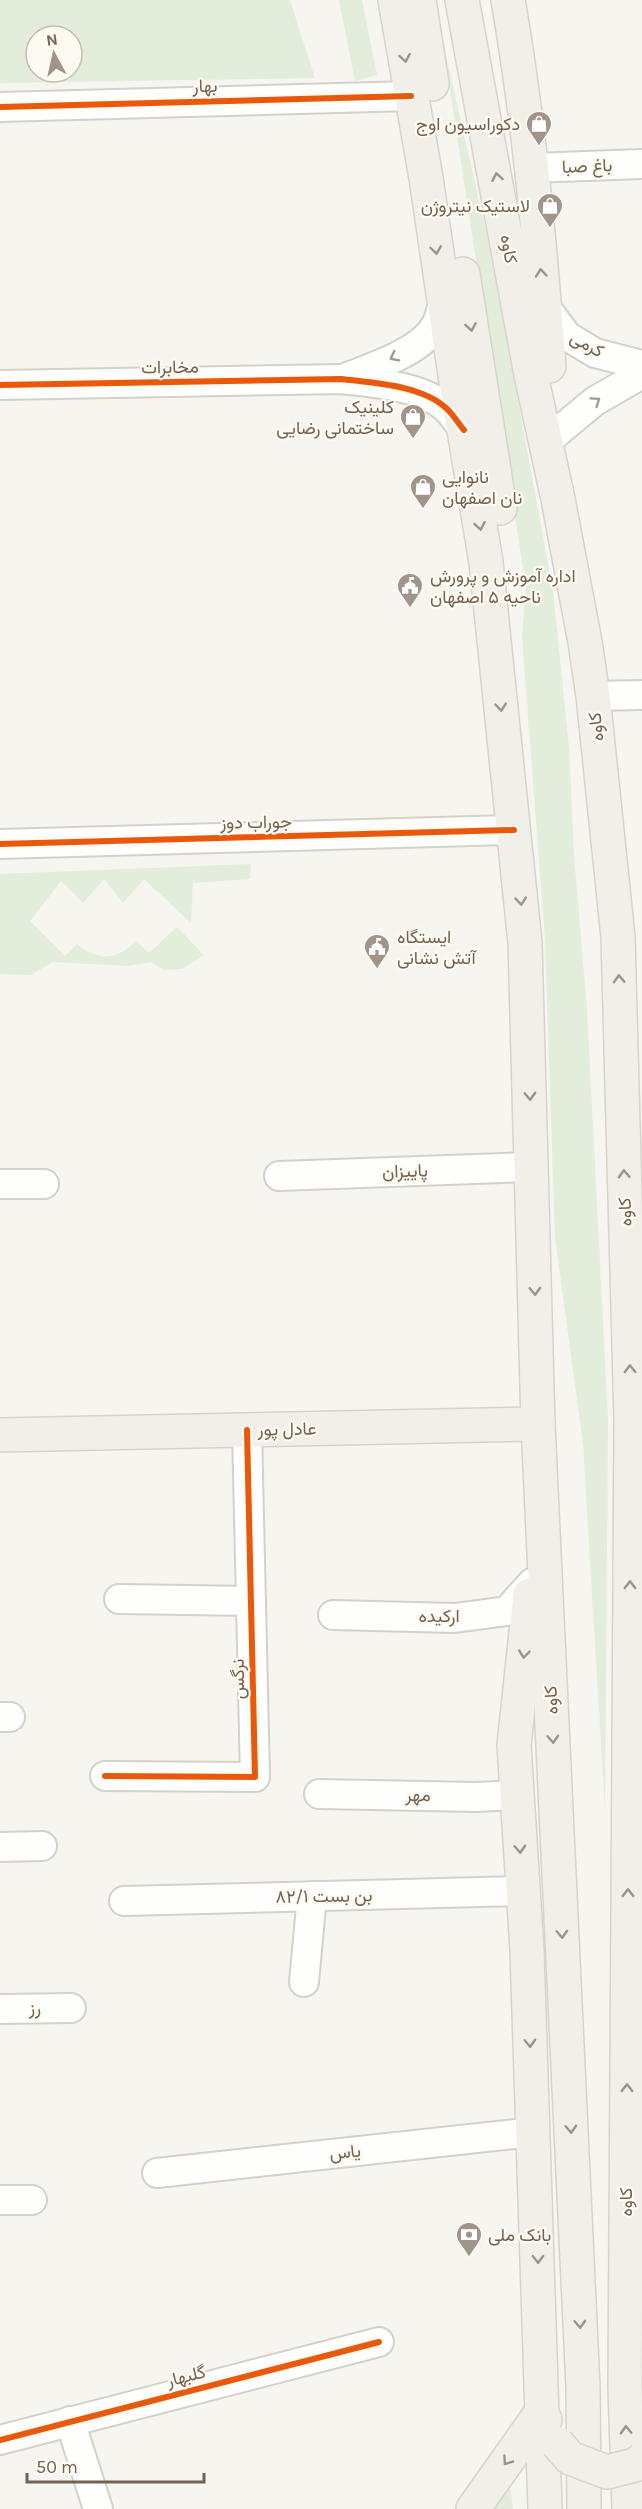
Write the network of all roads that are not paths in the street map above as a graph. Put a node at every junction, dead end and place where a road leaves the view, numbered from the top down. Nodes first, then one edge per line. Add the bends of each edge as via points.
1 (395, 0) edge
2 (419, 0) edge
3 (462, 0) edge
4 (508, 0) edge
5 (526, 0) edge
6 (522, 79) junction
7 (411, 96) junction
8 (0, 107) edge
9 (642, 164) edge
10 (532, 168) junction
11 (444, 301) junction
12 (533, 311) junction
13 (642, 365) edge
14 (642, 374) edge
15 (341, 379) junction
16 (0, 385) edge
17 (464, 430) junction
18 (554, 435) junction
19 (558, 499) junction
20 (495, 649) junction
21 (642, 695) edge
22 (593, 696) junction
23 (514, 831) junction
24 (0, 844) edge
25 (632, 1091) edge
26 (532, 1167) junction
27 (279, 1176) dead end
28 (45, 1184) dead end
29 (0, 1185) edge
30 (635, 1296) edge
31 (636, 1404) edge
32 (538, 1424) junction
33 (247, 1430) junction
34 (0, 1435) edge
35 (542, 1492) junction
36 (532, 1582) junction
37 (119, 1599) dead end
38 (251, 1601) junction
39 (333, 1614) dead end
40 (630, 1643) junction
41 (642, 1696) edge
42 (105, 1776) dead end
43 (319, 1794) dead end
44 (517, 1795) junction
45 (42, 1846) dead end
46 (0, 1847) edge
47 (523, 1891) junction
48 (312, 1896) junction
49 (124, 1901) dead end
50 (304, 1982) dead end
51 (71, 2008) dead end
52 (0, 2009) edge
53 (533, 2132) junction
54 (157, 2173) dead end
55 (0, 2200) edge
56 (32, 2200) dead end
57 (380, 2342) dead end
58 (541, 2413) junction
59 (70, 2421) junction
60 (0, 2440) edge
61 (642, 2460) edge
62 (98, 2509) edge
63 (473, 2509) edge
64 (545, 2509) edge
65 (584, 2509) edge
66 (629, 2509) edge

1 -> 7 main road, کاوه
2 -> 20 main road via 509,565
12 -> 3 main road, کاوه
4 - 6 main road
5 - 6 main road
6 - 10 main road
7 - 8 street, بهار
7 -> 11 main road, کاوه
9 - 10 street, باغ صبا
12 -> 10 main road
11 -> 15 street via 436,325 420,343 390,360
11 - 17 main road, کاوه
12 - 13 street, کرمی via 595,353
12 - 18 main road
12 - 19 main road, کاوه
18 -> 14 street via 595,401
15 - 16 street, مخابرات
15 - 17 street via 419,393 445,407
17 -> 20 main road, کاوه via 486,562
18 - 19 main road
19 - 22 main road, کاوه
20 -> 23 main road, کاوه
21 - 22 street
25 -> 22 main road, کاوه
23 - 24 street, جوراب دوز
23 -> 26 main road, کاوه via 525,943
30 -> 25 main road, کاوه
26 - 27 street, پاییزان
26 -> 32 main road, کاوه
28 - 29 street
31 -> 30 main road, کاوه
40 -> 31 main road, کاوه
32 - 33 main road, عادل پور
32 - 35 main road, کاوه
33 - 34 main road, عادل پور
33 - 38 street, نرگس
35 - 36 main road
35 -> 65 main road, کاوه via 582,2375
36 - 39 street, ارکیده via 507,1611 455,1618
36 -> 44 main road via 514,1745
37 - 38 street
38 - 42 street, نرگس via 255,1777
40 - 41 main road
66 -> 40 main road, کاوه via 625,2376
43 - 44 street, مهر
44 -> 47 main road
45 - 46 street
47 - 48 street, بن بست ۸۲/۱
47 -> 53 main road
48 - 49 street, بن بست ۸۲/۱
48 - 50 street
51 - 52 street, رز
53 - 54 street, یاس
53 -> 58 main road
55 - 56 street
57 - 59 street, گلبهار
58 - 61 main road, bridge via 570,2458 607,2472
58 -> 63 main road
58 - 64 main road
59 - 60 street, گلبهار
59 - 62 street

